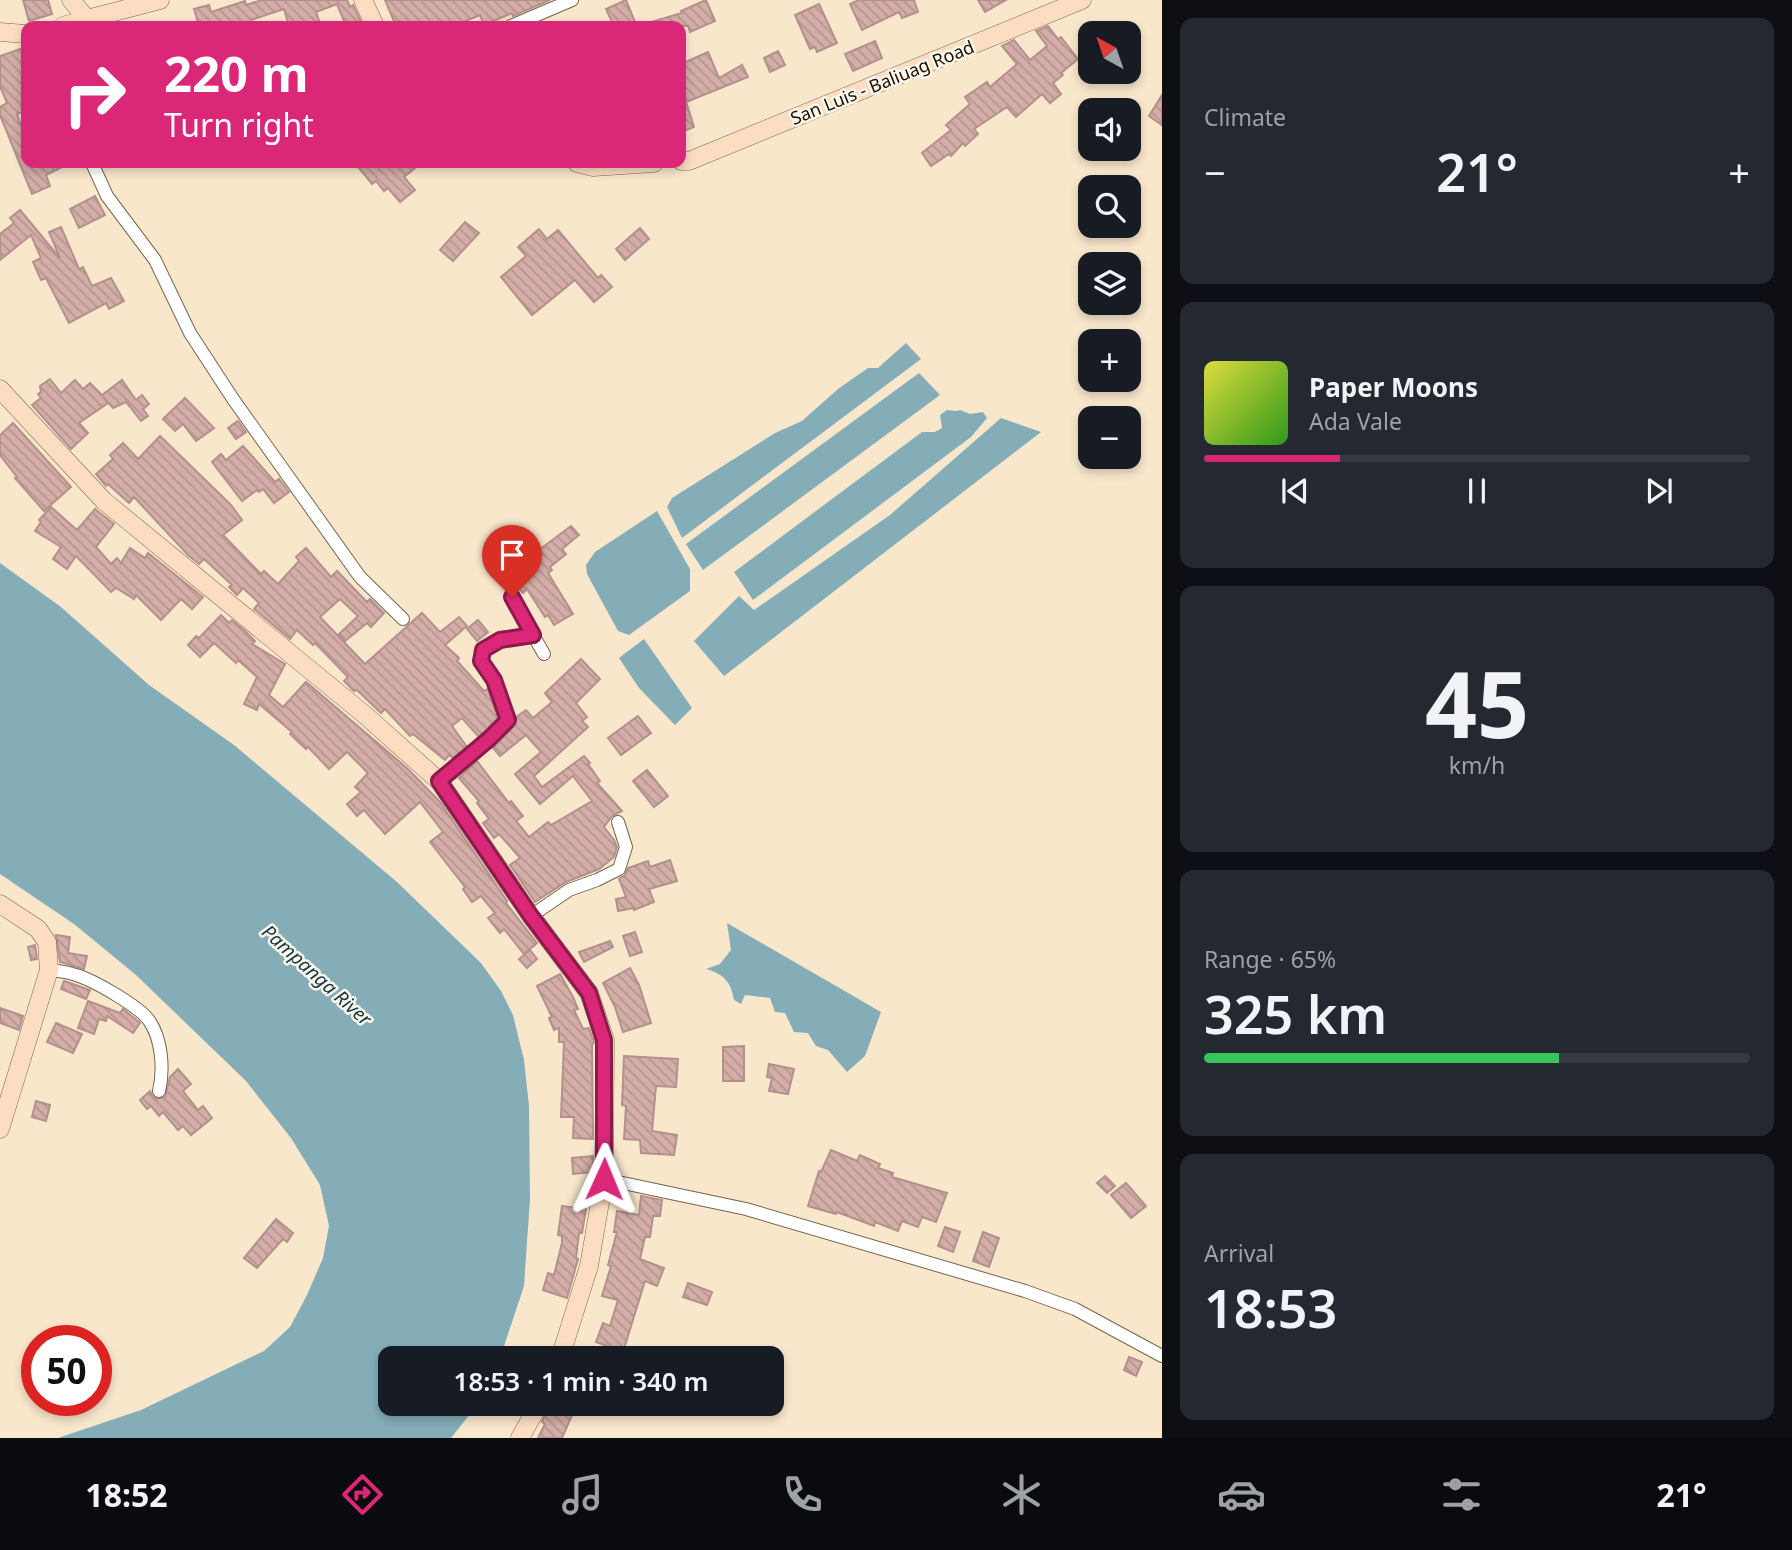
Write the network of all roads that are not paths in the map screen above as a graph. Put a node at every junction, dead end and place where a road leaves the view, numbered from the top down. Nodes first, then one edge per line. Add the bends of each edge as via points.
1 (71, 0) edge
2 (160, 0) edge
3 (363, 0) edge
4 (572, 0) edge
5 (1082, 0) edge
6 (87, 19) junction
7 (80, 21) edge
8 (373, 21) edge
9 (523, 21) edge
10 (0, 32) edge
11 (21, 34) edge
12 (686, 160) edge
13 (94, 168) edge
14 (0, 390) edge
15 (512, 597) dead end
16 (403, 619) dead end
17 (533, 635) junction
18 (544, 654) dead end
19 (439, 781) junction
20 (618, 822) dead end
21 (0, 904) edge
22 (531, 916) junction
23 (49, 970) junction
24 (159, 1091) dead end
25 (0, 1129) edge
26 (604, 1179) junction
27 (564, 1346) edge
28 (1162, 1356) edge
29 (532, 1416) edge
30 (520, 1438) edge

1 - 6 main road
2 - 6 main road
3 - 8 main road
4 - 9 street
5 - 12 main road, San Luis - Baliuag Road
6 - 7 main road
10 - 11 main road
13 - 16 street via 107,197 155,260 190,332 233,399 360,577
14 - 19 main road via 104,501
15 - 17 street
17 - 18 street
17 - 19 street via 500,640 483,650 481,661 494,680 508,720
19 - 22 main road
20 - 22 street via 626,847 620,869 569,890
21 - 23 main road via 38,929 47,942
22 - 26 main road via 589,993 604,1040
23 - 24 street via 78,975 145,1016 162,1061
23 - 25 main road
26 - 27 main road via 589,1266
26 - 28 street via 746,1209 1025,1291 1075,1309
29 - 30 main road

